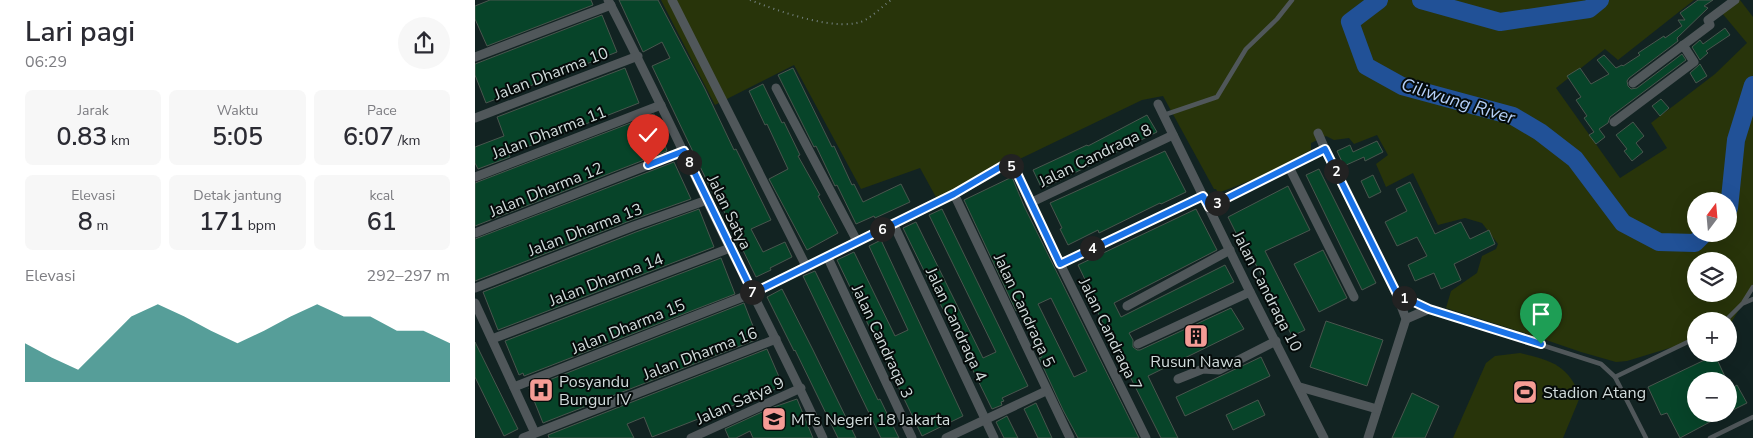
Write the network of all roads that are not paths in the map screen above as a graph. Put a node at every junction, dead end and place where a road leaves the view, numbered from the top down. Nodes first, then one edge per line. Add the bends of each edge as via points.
1 (672, 0) edge
2 (1293, 0) edge
3 (1735, 0) edge
4 (610, 3) edge
5 (1683, 45) junction
6 (638, 56) junction
7 (475, 57) edge
8 (1633, 83) dead end
9 (776, 88) dead end
10 (1158, 104) dead end
11 (661, 105) junction
12 (1164, 115) junction
13 (475, 118) edge
14 (1614, 122) dead end
15 (1319, 133) dead end
16 (1173, 134) junction
17 (1325, 149) junction
18 (684, 151) junction
19 (1009, 166) joint
20 (1289, 166) junction
21 (475, 177) edge
22 (954, 194) junction
23 (1203, 196) junction
24 (707, 200) junction
25 (1030, 203) junction
26 (1209, 207) junction
27 (893, 223) junction
28 (475, 232) edge
29 (857, 241) junction
30 (730, 248) junction
31 (1230, 250) junction
32 (827, 256) junction
33 (1060, 264) junction
34 (806, 266) junction
35 (1753, 287) edge
36 (475, 288) edge
37 (1250, 292) junction
38 (753, 293) junction
39 (1397, 294) junction
40 (1354, 297) dead end
41 (1753, 299) edge
42 (475, 303) edge
43 (1743, 303) junction
44 (1127, 306) dead end
45 (1429, 309) junction
46 (1734, 312) edge
47 (1406, 319) junction
48 (493, 338) junction
49 (776, 340) junction
50 (1276, 342) junction
51 (1687, 342) edge
52 (1138, 344) dead end
53 (1615, 377) junction
54 (1178, 379) dead end
55 (514, 387) junction
56 (1299, 387) junction
57 (801, 388) junction
58 (1046, 391) junction
59 (1377, 409) junction
60 (1753, 417) edge
61 (986, 420) junction
62 (535, 433) junction
63 (523, 438) edge
64 (691, 438) edge
65 (823, 438) edge
66 (912, 438) edge
67 (946, 438) edge
68 (994, 438) edge
69 (1070, 438) edge
70 (1146, 438) edge
71 (1324, 438) edge
72 (1368, 438) edge
73 (1646, 438) edge
74 (1710, 438) edge

1 - 34 street
2 - 12 lane via 1246,49 1217,97
3 - 5 street via 1708,20 1710,25
4 - 6 street, Jalan Satya
4 - 7 street
5 - 8 street
5 - 14 street via 1694,62
6 - 11 street, Jalan Satya
6 - 13 street, Jalan Dharma 10
9 - 29 street
10 - 12 street, Jalan Candraqa 10
11 - 18 street, Jalan Satya
11 - 21 street, Jalan Dharma 11
12 - 16 street, Jalan Candraqa 10
15 - 17 street
16 - 23 street, Jalan Candraqa 10
16 - 25 street, Jalan Candraqa 8
17 - 20 street
17 - 39 street
18 - 24 street, Jalan Satya
18 - 28 street, Jalan Dharma 12
19 - 22 street, Jalan Dharma 15 via 1002,166
19 - 25 street, Jalan Candraqa 7 via 1015,169
20 - 26 street
20 - 40 street
22 - 27 street, Jalan Dharma 15
22 - 58 street, Jalan Candraqa 5
23 - 26 street, Jalan Candraqa 10
23 - 33 street
24 - 30 street, Jalan Satya
24 - 36 street, Jalan Dharma 13
25 - 33 street, Jalan Candraqa 7
26 - 31 street, Jalan Candraqa 10
27 - 29 street, Jalan Dharma 15
27 - 61 street, Jalan Candraqa 4
29 - 32 street, Jalan Dharma 15
30 - 38 street, Jalan Satya
30 - 48 street, Jalan Dharma 14
31 - 37 street, Jalan Candraqa 10
31 - 44 street
32 - 34 street, Jalan Dharma 15
32 - 66 street, Jalan Candraqa 3
33 - 70 street, Jalan Candraqa 7
34 - 38 street, Jalan Dharma 15
35 - 43 lane
37 - 50 street, Jalan Candraqa 10
37 - 52 street
38 - 49 street, Jalan Satya
38 - 55 street, Jalan Dharma 15
39 - 45 street
39 - 47 street
41 - 43 lane
42 - 48 street
43 - 46 lane
45 - 47 street
45 - 53 lane via 1597,361
47 - 59 street
48 - 55 street
49 - 57 street, Jalan Satya
49 - 62 street, Jalan Dharma 16
50 - 54 street via 1219,370 1203,370
50 - 56 street, Jalan Candraqa 10
51 - 53 lane
53 - 73 lane
55 - 62 street
56 - 59 street
56 - 71 street, Jalan Candraqa 10
57 - 64 street, Jalan Satya 9
57 - 65 street, Jalan Satya
58 - 61 street
58 - 69 street, Jalan Candraqa 5
59 - 72 street
60 - 74 lane
61 - 67 street
61 - 68 street, Jalan Candraqa 4
62 - 63 street, Jalan Dharma 16

